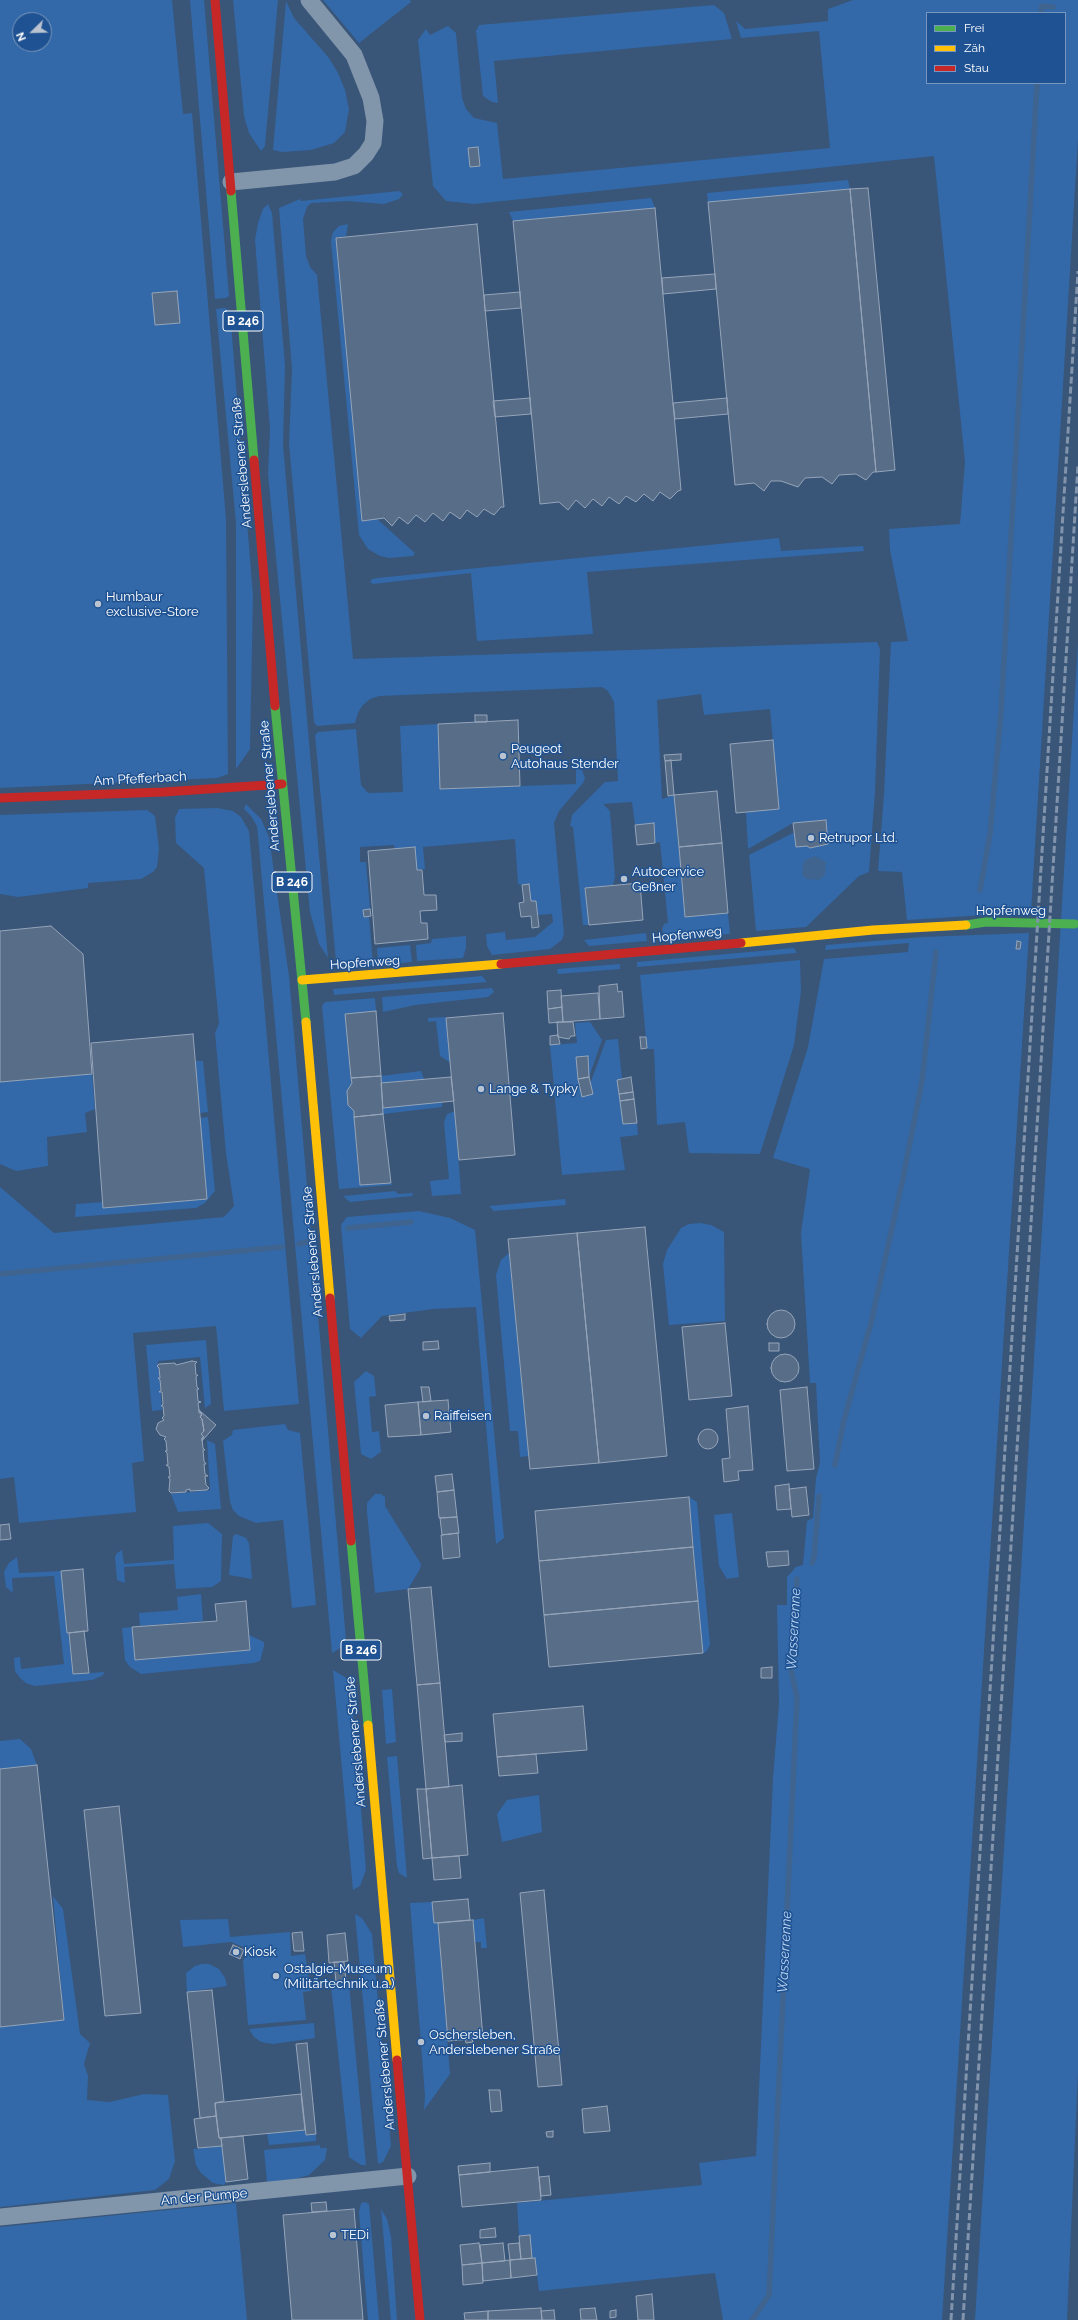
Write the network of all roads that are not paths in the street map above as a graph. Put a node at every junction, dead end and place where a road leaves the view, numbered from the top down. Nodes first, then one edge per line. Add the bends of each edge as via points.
1 (215, 0) edge
2 (309, 0) edge
3 (230, 182) junction
4 (282, 784) junction
5 (0, 798) edge
6 (1075, 924) dead end
7 (302, 980) junction
8 (408, 2176) junction
9 (0, 2217) edge
10 (420, 2320) edge

1 - 3 main road, B 246
2 - 3 street via 354,55 371,98 375,121 373,143 354,166 335,172
3 - 4 main road, Anderslebener Straße / B 246
4 - 5 main road, Am Pfefferbach via 164,792
4 - 7 main road, Anderslebener Straße / B 246
6 - 7 main road, Hopfenweg via 986,922 657,952
7 - 8 main road, Anderslebener Straße / B 246
8 - 9 street, An der Pumpe
8 - 10 main road, Anderslebener Straße / B 246

